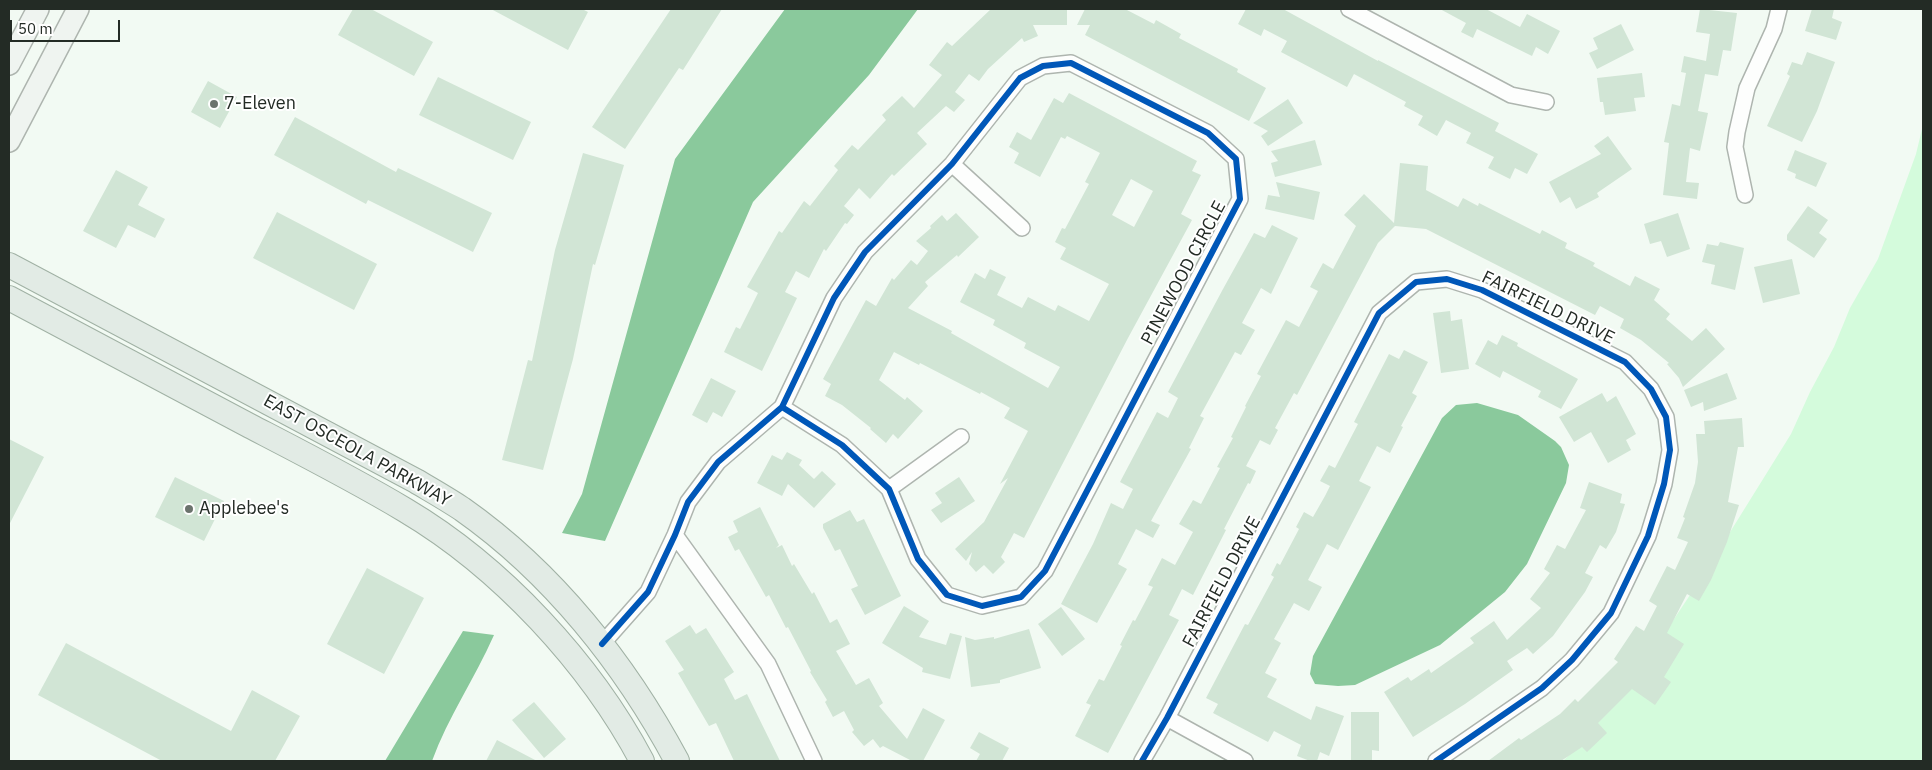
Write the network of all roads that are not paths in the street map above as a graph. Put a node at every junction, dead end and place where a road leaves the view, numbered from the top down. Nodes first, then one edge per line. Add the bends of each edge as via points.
1 (38, 9) edge
2 (78, 9) edge
3 (1349, 9) edge
4 (1779, 9) edge
5 (9, 64) edge
6 (1546, 102) dead end
7 (9, 141) edge
8 (952, 164) junction
9 (1745, 195) dead end
10 (1022, 228) dead end
11 (9, 265) edge
12 (9, 298) edge
13 (782, 407) junction
14 (961, 437) dead end
15 (359, 451) junction
16 (336, 471) junction
17 (889, 489) junction
18 (675, 535) junction
19 (473, 558) junction
20 (602, 644) junction
21 (1167, 718) junction
22 (642, 761) edge
23 (677, 761) edge
24 (814, 761) edge
25 (1142, 761) edge
26 (1246, 761) edge
27 (1436, 761) edge

1 - 5 main road
2 - 7 main road
3 - 6 street via 1510,95
4 - 9 street via 1774,29 1747,88 1737,132 1735,147
8 - 10 street
8 - 13 street, PINEWOOD CIRCLE via 865,252 834,298
8 - 17 street, PINEWOOD CIRCLE via 1020,78 1043,66 1071,63 1208,134 1236,160 1240,199 1045,571 1021,597 982,606 947,595 918,559
11 - 15 main road, EAST OSCEOLA PARKWAY
12 - 16 main road, EAST OSCEOLA PARKWAY
13 - 17 street, PINEWOOD CIRCLE via 842,445
13 - 18 street, PINEWOOD CIRCLE via 718,462 688,502
14 - 17 street
15 - 16 street
15 - 20 main road, EAST OSCEOLA PARKWAY via 462,509 556,591
16 - 19 main road, EAST OSCEOLA PARKWAY via 407,511
18 - 20 street, PINEWOOD CIRCLE via 648,592
18 - 24 street via 768,664
19 - 20 main road via 520,579 574,636 586,644
19 - 22 main road, EAST OSCEOLA PARKWAY via 517,596 555,636 607,703
20 - 23 main road, EAST OSCEOLA PARKWAY via 656,723
21 - 25 street, FAIRFIELD DRIVE
21 - 26 street
21 - 27 street, FAIRFIELD DRIVE via 1379,313 1416,282 1447,278 1482,290 1625,362 1651,389 1666,417 1670,450 1664,484 1648,536 1611,612 1572,660 1542,688

